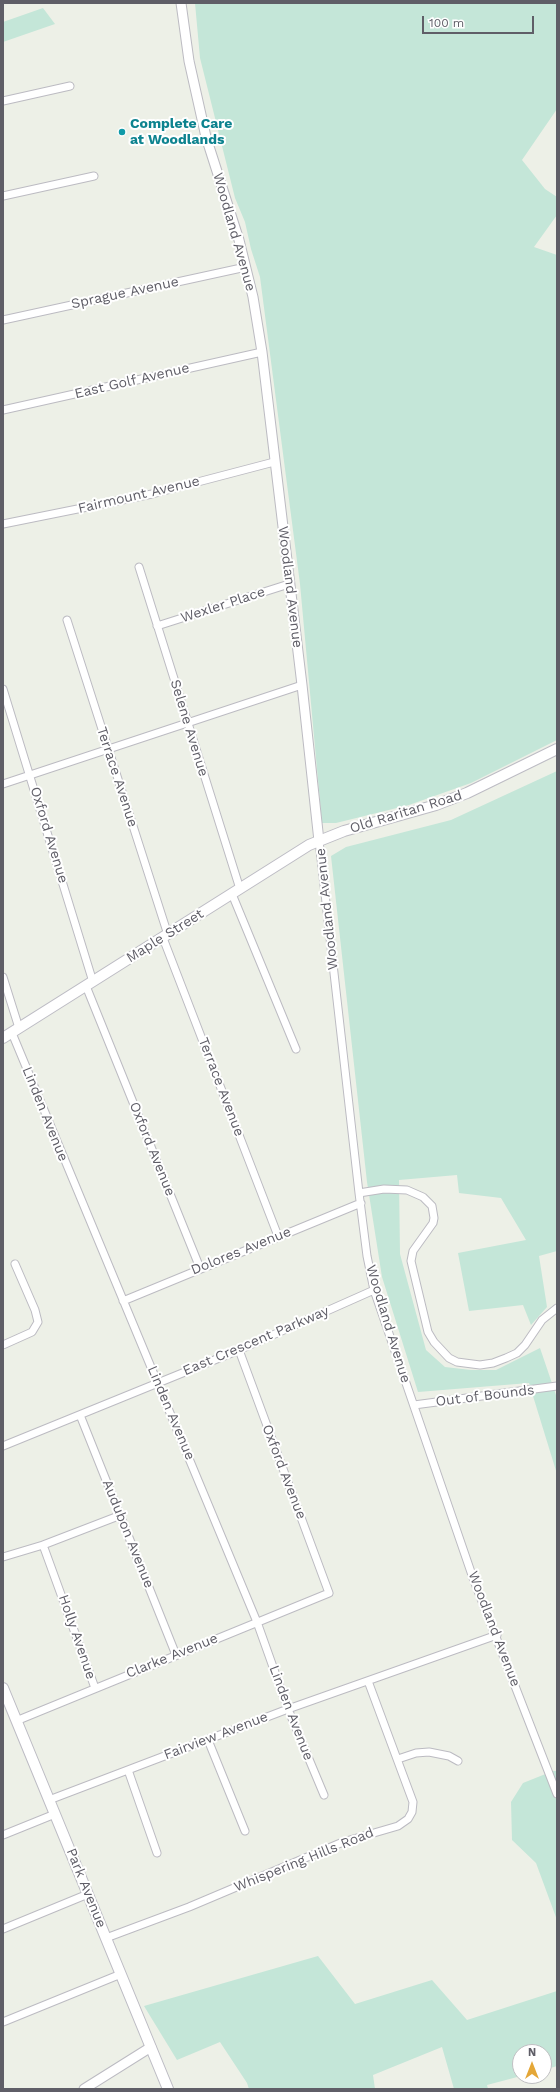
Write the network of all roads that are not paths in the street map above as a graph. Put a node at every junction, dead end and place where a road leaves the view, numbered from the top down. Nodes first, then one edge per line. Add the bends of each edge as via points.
1 (181, 3) edge
2 (70, 86) dead end
3 (3, 101) edge
4 (94, 176) dead end
5 (3, 196) edge
6 (246, 266) junction
7 (3, 320) edge
8 (262, 352) junction
9 (3, 410) edge
10 (274, 462) junction
11 (3, 524) edge
12 (139, 567) dead end
13 (289, 584) junction
14 (67, 620) dead end
15 (157, 626) junction
16 (302, 685) junction
17 (3, 689) edge
18 (188, 722) junction
19 (557, 749) edge
20 (109, 750) junction
21 (30, 775) junction
22 (3, 784) edge
23 (319, 841) junction
24 (236, 892) junction
25 (166, 937) junction
26 (3, 977) edge
27 (89, 984) junction
28 (11, 1033) edge
29 (296, 1049) dead end
30 (359, 1193) junction
31 (360, 1203) junction
32 (278, 1236) junction
33 (14, 1264) dead end
34 (200, 1268) junction
35 (374, 1290) junction
36 (123, 1301) junction
37 (557, 1308) edge
38 (3, 1345) edge
39 (239, 1350) junction
40 (159, 1383) junction
41 (557, 1386) edge
42 (414, 1405) junction
43 (80, 1415) junction
44 (3, 1446) edge
45 (121, 1515) junction
46 (43, 1545) junction
47 (3, 1557) edge
48 (329, 1593) joint
49 (257, 1622) junction
50 (497, 1635) junction
51 (176, 1655) junction
52 (368, 1681) junction
53 (3, 1688) edge
54 (95, 1688) junction
55 (288, 1709) junction
56 (16, 1721) junction
57 (208, 1740) junction
58 (398, 1759) junction
59 (458, 1761) dead end
60 (128, 1770) junction
61 (557, 1794) edge
62 (324, 1795) dead end
63 (49, 1800) junction
64 (55, 1814) junction
65 (245, 1830) dead end
66 (3, 1835) edge
67 (157, 1853) dead end
68 (88, 1894) junction
69 (3, 1929) edge
70 (106, 1938) junction
71 (121, 1974) junction
72 (3, 2022) edge
73 (151, 2047) junction
74 (84, 2089) edge
75 (168, 2089) edge

1 - 6 street, Woodland Avenue via 189,61 206,137
2 - 3 street
4 - 5 street
6 - 7 street, Sprague Avenue
6 - 8 street, Woodland Avenue
8 - 9 street, East Golf Avenue
8 - 10 street, Woodland Avenue
10 - 11 street, Fairmount Avenue via 152,494
10 - 13 street, Woodland Avenue
12 - 15 street, Selene Avenue
13 - 15 street, Wexler Place
13 - 16 street, Woodland Avenue
14 - 20 street, Terrace Avenue
15 - 18 street, Selene Avenue
16 - 18 street
16 - 23 street, Woodland Avenue
17 - 21 street, Oxford Avenue
18 - 20 street
18 - 24 street, Selene Avenue
19 - 23 main road, Old Raritan Road via 467,793 436,805 358,826
20 - 21 street
20 - 25 street, Terrace Avenue
21 - 22 street
21 - 27 street, Oxford Avenue
23 - 24 main road, Maple Street via 294,854
23 - 30 street, Woodland Avenue
24 - 25 main road, Maple Street
24 - 29 street, Selene Avenue
25 - 27 main road, Maple Street
25 - 32 street, Terrace Avenue
26 - 28 street, Linden Avenue
27 - 28 main road, Maple Street
27 - 34 street, Oxford Avenue
28 - 36 street, Linden Avenue
30 - 31 street, Woodland Avenue
30 - 37 street via 384,1189 407,1190 423,1197 432,1206 434,1218 413,1251 411,1261 428,1332 448,1358 458,1362 480,1364 506,1358 525,1345 542,1320
31 - 32 street, Dolores Avenue
31 - 35 street, Woodland Avenue
32 - 34 street, Dolores Avenue
33 - 38 street via 38,1322 32,1332
34 - 36 street, Dolores Avenue
35 - 39 street, East Crescent Parkway
35 - 42 street, Woodland Avenue
36 - 40 street, Linden Avenue
39 - 40 street, East Crescent Parkway
39 - 48 street, Oxford Avenue
40 - 43 street, East Crescent Parkway
40 - 49 street, Linden Avenue
41 - 42 street, Out of Bounds
42 - 50 street, Woodland Avenue via 474,1578
43 - 44 street, East Crescent Parkway
43 - 45 street, Audubon Avenue
45 - 46 street
45 - 51 street, Audubon Avenue
46 - 47 street
46 - 54 street, Holly Avenue
48 - 49 street, Clarke Avenue
49 - 51 street, Clarke Avenue
49 - 55 street, Linden Avenue
50 - 52 street, Fairview Avenue
50 - 61 street, Woodland Avenue
51 - 54 street, Clarke Avenue
52 - 55 street, Fairview Avenue
52 - 58 street, Whispering Hills Road
53 - 56 main road, Park Avenue
54 - 56 street, Clarke Avenue
55 - 57 street, Fairview Avenue
55 - 62 street, Linden Avenue
56 - 63 main road, Park Avenue
57 - 60 street, Fairview Avenue
57 - 65 street
58 - 59 street via 416,1753 430,1752 449,1756
58 - 70 street, Whispering Hills Road via 413,1802 412,1812 404,1823 343,1842 203,1901
60 - 63 street, Fairview Avenue
60 - 67 street
63 - 64 main road, Park Avenue
64 - 66 street
64 - 68 main road, Park Avenue
68 - 69 street
68 - 70 main road, Park Avenue
70 - 71 main road, Park Avenue
71 - 72 street
71 - 73 main road, Park Avenue
73 - 74 street
73 - 75 main road, Park Avenue

